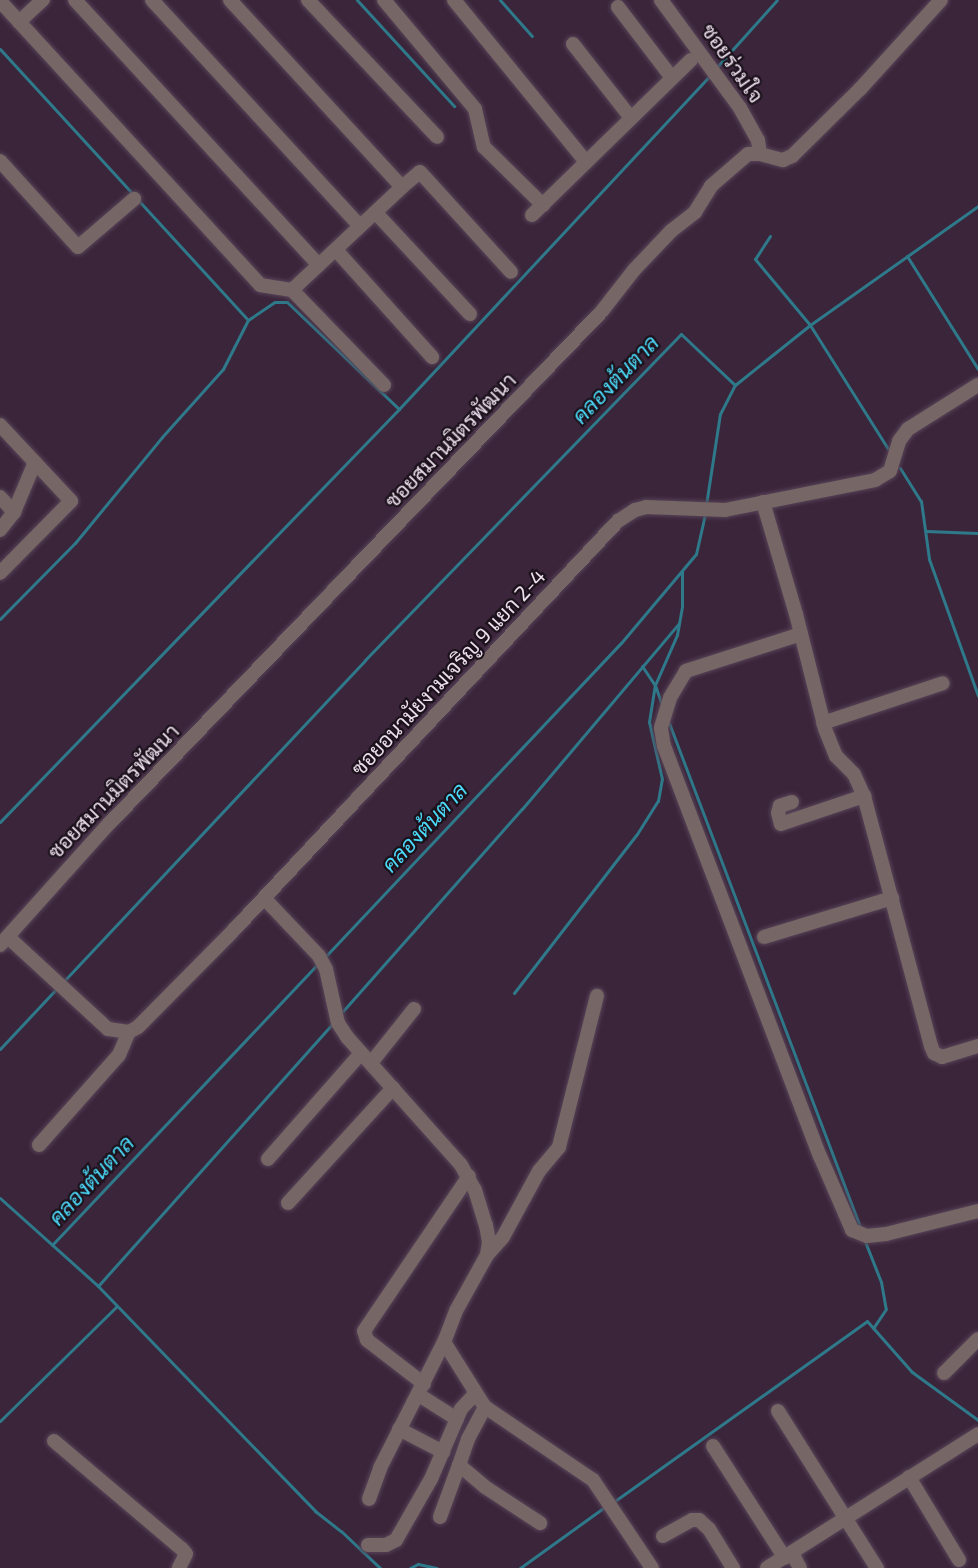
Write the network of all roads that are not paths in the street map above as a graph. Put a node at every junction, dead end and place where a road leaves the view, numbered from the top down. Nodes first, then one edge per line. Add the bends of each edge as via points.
1 (43, 0) edge
2 (75, 0) edge
3 (152, 0) edge
4 (230, 0) edge
5 (308, 0) edge
6 (384, 0) edge
7 (454, 0) edge
8 (661, 0) edge
9 (940, 0) edge
10 (0, 1) edge
11 (618, 7) dead end
12 (19, 22) junction
13 (573, 44) dead end
14 (696, 57) junction
15 (672, 78) junction
16 (631, 118) junction
17 (437, 137) dead end
18 (760, 154) junction
19 (0, 161) edge
20 (586, 162) junction
21 (402, 187) junction
22 (134, 199) dead end
23 (376, 213) junction
24 (360, 226) junction
25 (336, 250) junction
26 (319, 265) junction
27 (511, 272) dead end
28 (292, 290) junction
29 (470, 314) dead end
30 (432, 357) dead end
31 (384, 385) dead end
32 (978, 385) edge
33 (0, 425) edge
34 (35, 462) junction
35 (0, 497) edge
36 (763, 502) junction
37 (14, 512) junction
38 (0, 530) edge
39 (0, 573) edge
40 (801, 634) junction
41 (943, 683) dead end
42 (823, 723) junction
43 (864, 796) junction
44 (792, 802) dead end
45 (264, 898) junction
46 (892, 898) junction
47 (764, 937) dead end
48 (4, 941) edge
49 (597, 996) dead end
50 (414, 1009) dead end
51 (129, 1032) junction
52 (978, 1046) edge
53 (366, 1058) junction
54 (393, 1088) junction
55 (39, 1145) dead end
56 (268, 1159) dead end
57 (469, 1176) junction
58 (288, 1203) dead end
59 (978, 1211) edge
60 (487, 1255) junction
61 (978, 1339) edge
62 (444, 1342) junction
63 (944, 1373) dead end
64 (422, 1390) junction
65 (475, 1394) junction
66 (485, 1407) junction
67 (778, 1411) dead end
68 (457, 1419) junction
69 (399, 1429) junction
70 (978, 1434) edge
71 (54, 1441) dead end
72 (713, 1446) dead end
73 (443, 1452) junction
74 (459, 1465) junction
75 (909, 1477) junction
76 (369, 1499) dead end
77 (440, 1517) dead end
78 (846, 1518) junction
79 (540, 1523) dead end
80 (663, 1536) dead end
81 (368, 1545) dead end
82 (788, 1555) junction
83 (959, 1560) dead end
84 (178, 1568) edge
85 (652, 1568) edge
86 (733, 1568) edge
87 (768, 1568) edge
88 (800, 1568) edge
89 (877, 1568) edge

1 - 12 street
2 - 26 street
3 - 24 street
4 - 21 street
5 - 17 street
6 - 20 street via 475,109 484,147 538,210
7 - 20 street
8 - 14 street, ซอยร่วมใจ
9 - 18 street via 860,89 792,156 783,160
10 - 12 street
11 - 15 street
12 - 28 street via 260,285
13 - 16 street
14 - 15 street
14 - 18 street, ซอยร่วมใจ via 726,88 753,130
15 - 16 street
16 - 20 street
18 - 48 street, ซอยสมานมิตรพัฒนา via 744,156 711,186 695,212 666,236 602,311 106,827
19 - 22 street via 78,247
21 - 23 street
21 - 27 street via 420,172
23 - 24 street
23 - 29 street
24 - 25 street
25 - 26 street
25 - 30 street
26 - 28 street
28 - 31 street
32 - 36 street, ซอยอนามัยงามเจริญ 9 แยก 2-4 via 908,429 896,447 893,465 882,478
33 - 34 street
34 - 37 street
34 - 39 street via 71,501
35 - 37 street
36 - 40 street
36 - 45 street, ซอยอนามัยงามเจริญ 9 แยก 2-4 via 705,510 646,507 618,521
37 - 38 street
40 - 42 street
40 - 59 street via 686,671 670,698 661,729 664,746 816,1146 852,1230 867,1236 886,1234
41 - 42 street
42 - 43 street via 836,756 854,774
43 - 44 street via 782,824 780,806
43 - 46 street
45 - 51 street, ซอยอนามัยงามเจริญ 9 แยก 2-4
45 - 53 street via 322,961 338,1023
46 - 47 street
46 - 52 street via 934,1053 942,1057
48 - 51 street via 108,1029
49 - 60 street via 559,1147 539,1171 503,1237
50 - 53 street
51 - 55 street via 119,1056
53 - 54 street
53 - 56 street
54 - 57 street
54 - 58 street
57 - 60 street via 486,1225
57 - 64 street via 364,1331 367,1340
60 - 62 street
61 - 63 street
62 - 64 street
62 - 65 street
64 - 68 street
64 - 69 street
65 - 66 street
65 - 68 street
66 - 74 street
66 - 85 street via 594,1480
67 - 78 street
68 - 73 street
69 - 73 street
69 - 76 street
70 - 75 street
71 - 84 street via 182,1549 186,1554
72 - 82 street
73 - 81 street via 396,1540 392,1544
74 - 77 street
74 - 79 street
75 - 78 street
75 - 83 street
78 - 82 street
78 - 89 street
80 - 86 street via 699,1520
82 - 87 street
82 - 88 street

